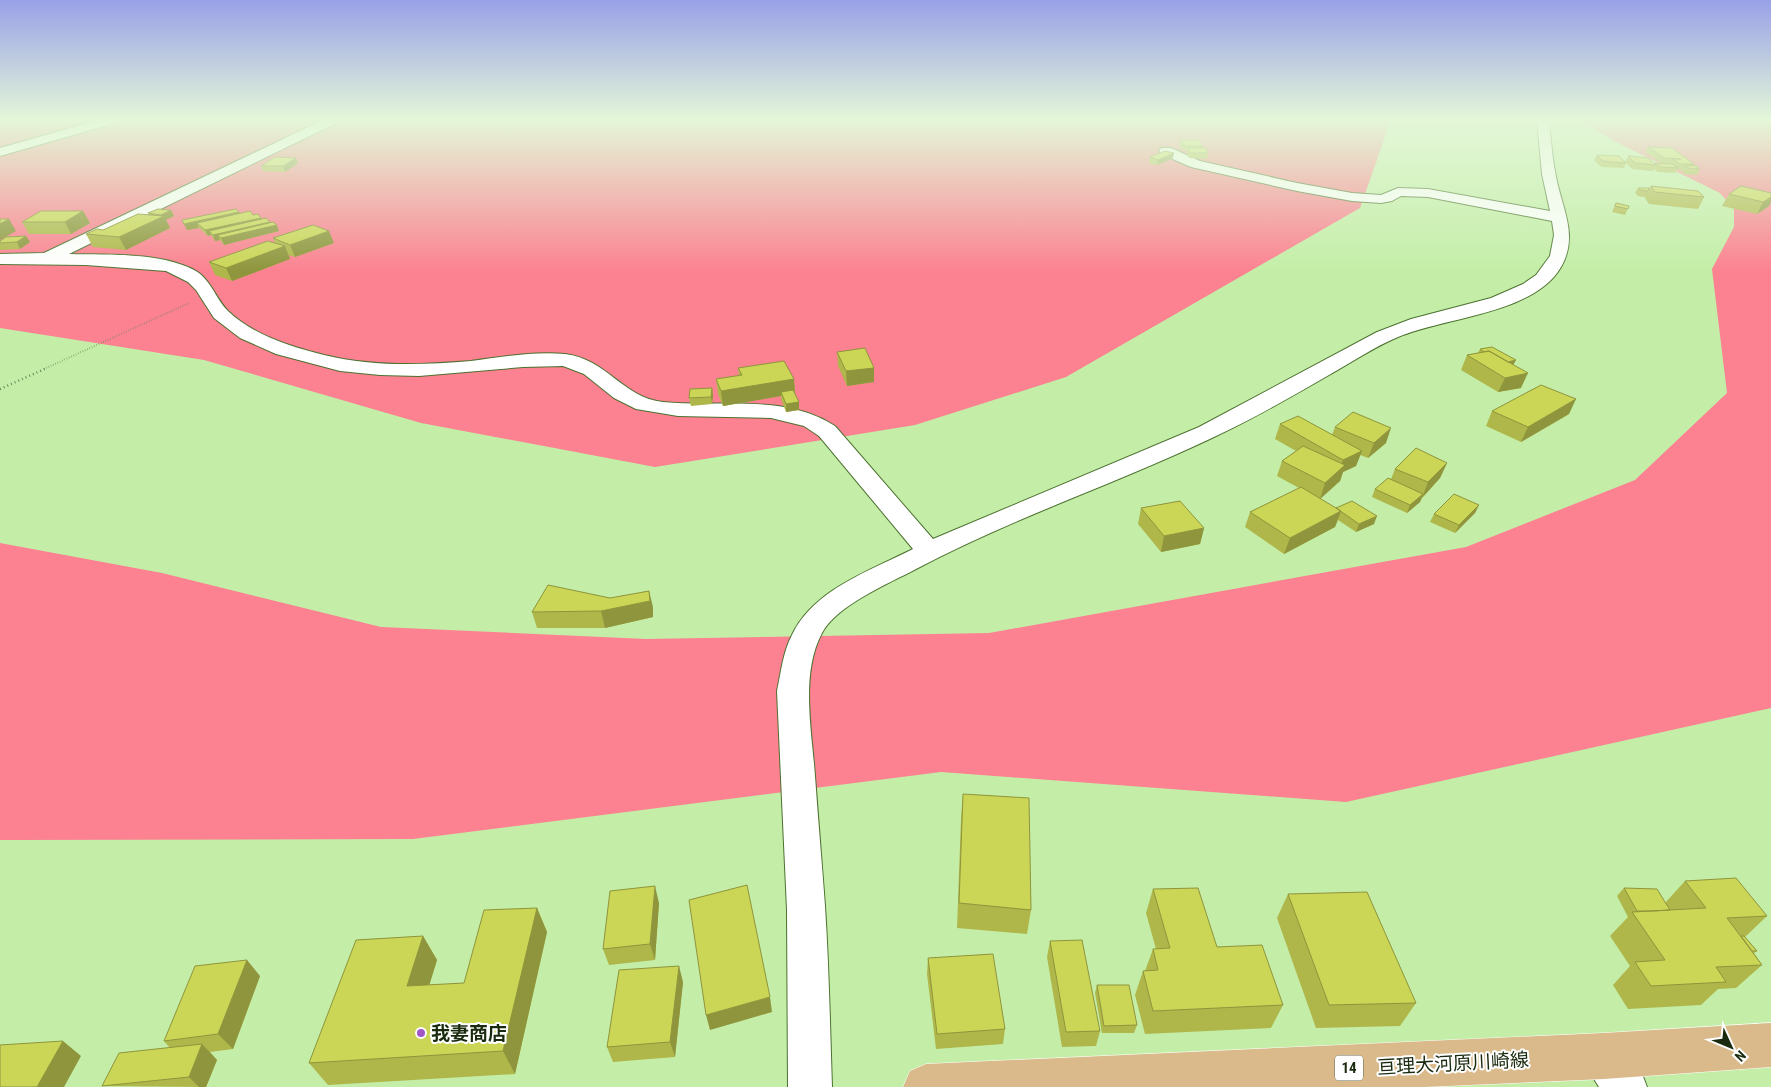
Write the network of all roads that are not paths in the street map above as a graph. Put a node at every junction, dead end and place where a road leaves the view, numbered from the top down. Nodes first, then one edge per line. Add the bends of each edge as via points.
1 (227, 171) edge
2 (1226, 171) edge
3 (1549, 171) edge
4 (1561, 218) junction
5 (0, 258) edge
6 (45, 258) junction
7 (929, 551) junction
8 (1771, 1045) edge
9 (1614, 1071) edge
10 (810, 1087) edge
11 (926, 1087) edge

1 - 6 street
2 - 4 street via 1339,196 1381,199 1398,192 1428,193
3 - 4 street
4 - 7 street via 1561,242 1553,266 1531,287 1490,304 1391,333 1207,432
5 - 6 street
6 - 7 street via 159,264 178,269 200,281 221,314 244,331 331,363 421,370 527,361 577,362 590,367 631,400 644,404 677,410 782,412 807,418 827,431
7 - 10 street via 864,586 817,617 804,639 798,661 793,691 806,910
8 - 9 main road, 亘理大河原川崎線 / 14
9 - 11 main road, 亘理大河原川崎線 / 14

